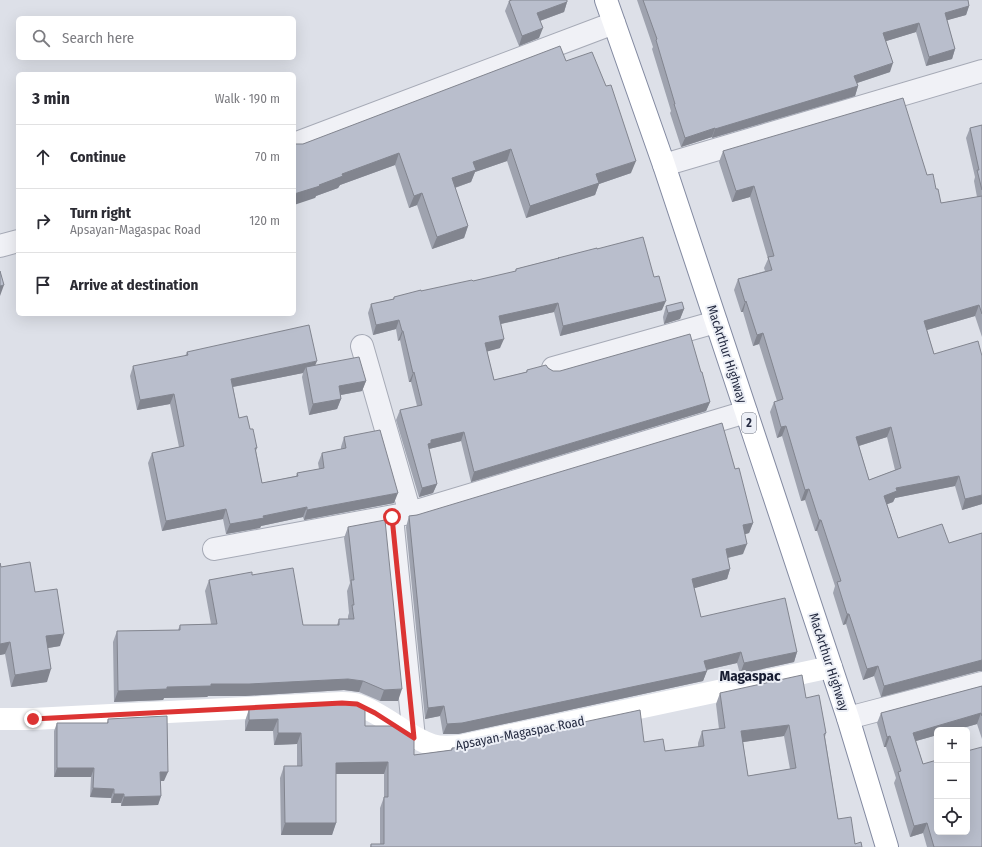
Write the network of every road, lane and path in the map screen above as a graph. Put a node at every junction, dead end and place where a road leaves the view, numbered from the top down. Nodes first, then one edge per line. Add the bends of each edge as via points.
1 (606, 0) edge
2 (614, 23) junction
3 (982, 71) edge
4 (296, 143) edge
5 (664, 165) junction
6 (16, 242) edge
7 (0, 246) edge
8 (716, 322) junction
9 (362, 346) dead end
10 (553, 368) dead end
11 (746, 412) junction
12 (401, 515) junction
13 (214, 549) dead end
14 (831, 667) junction
15 (982, 683) edge
16 (848, 718) junction
17 (0, 719) edge
18 (414, 738) junction
19 (887, 847) edge

1 - 2 main road, MacArthur Highway / 2
2 - 4 street
2 - 5 main road, MacArthur Highway / 2
3 - 5 street
5 - 8 main road, MacArthur Highway / 2
6 - 7 street
8 - 10 street
8 - 11 main road, MacArthur Highway / 2
9 - 12 street
11 - 12 street
11 - 14 main road, MacArthur Highway / 2
12 - 13 street
12 - 18 street
14 - 16 main road, MacArthur Highway / 2
14 - 18 main road, Apsayan-Magaspac Road via 460,746 433,746
15 - 16 street
16 - 19 main road, MacArthur Highway / 2
17 - 18 main road, Apsayan-Magaspac Road via 342,703 357,704

